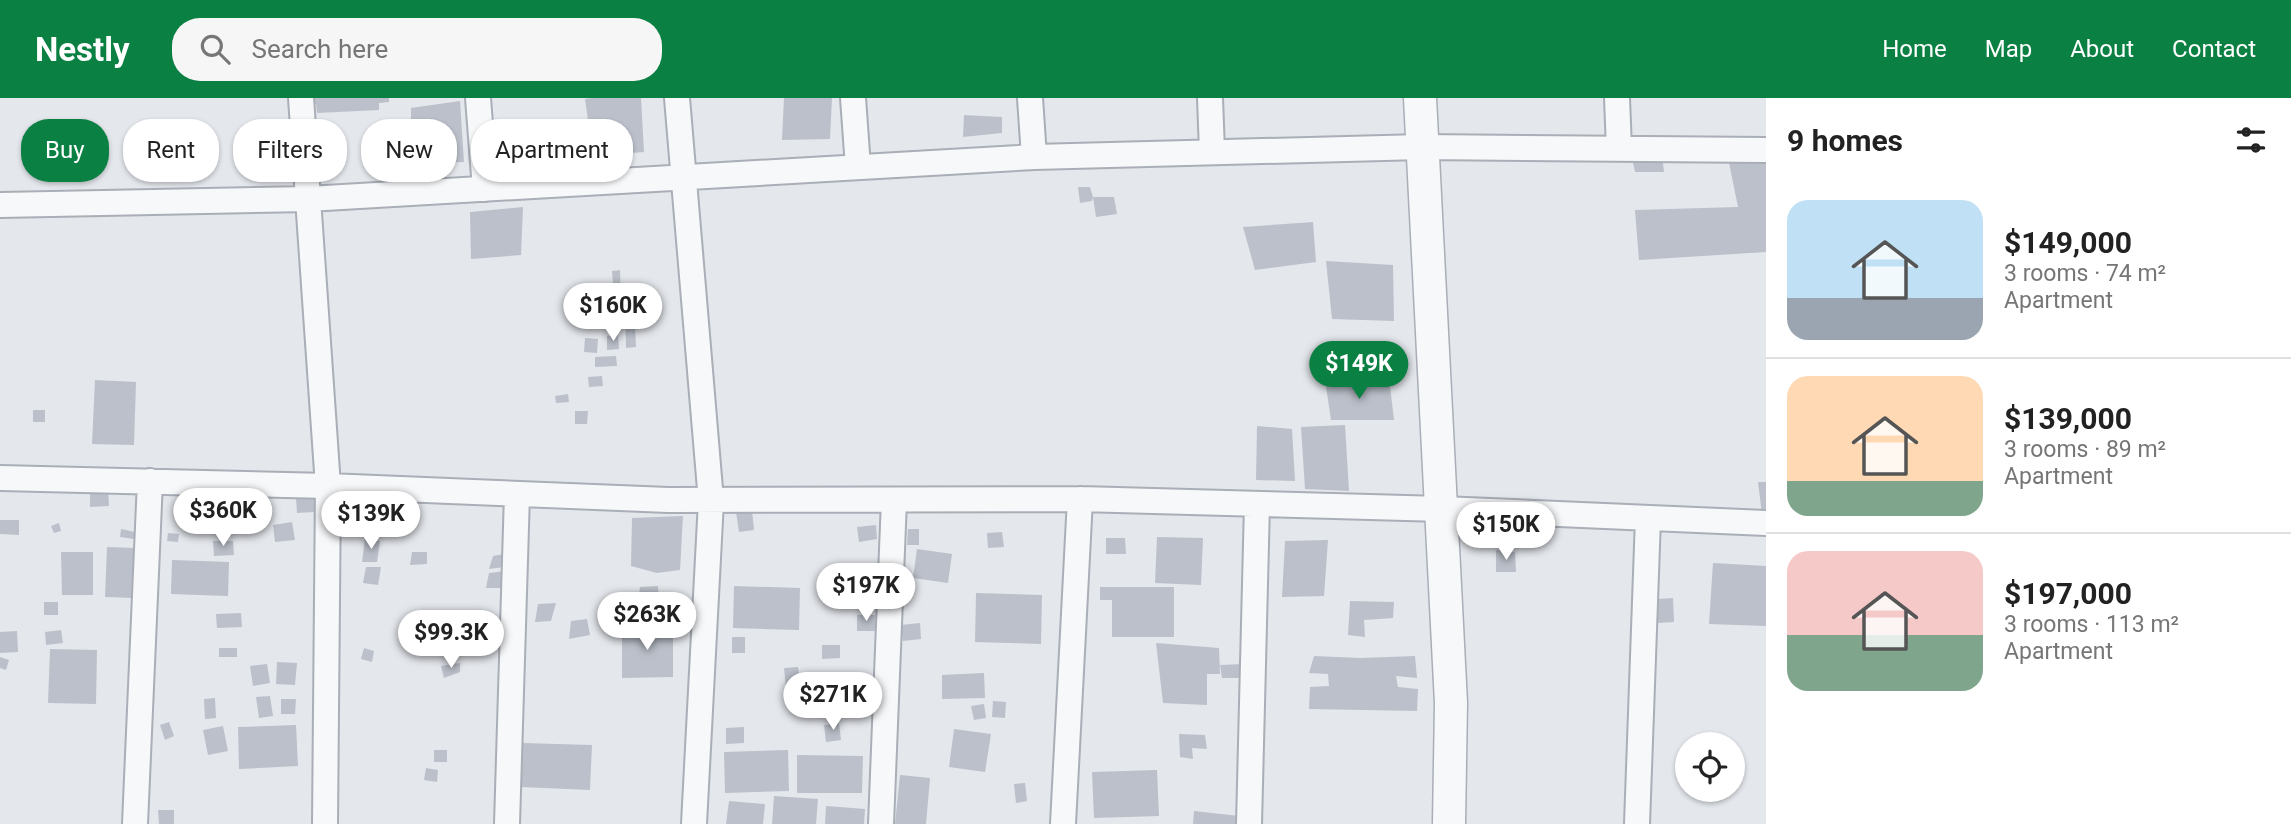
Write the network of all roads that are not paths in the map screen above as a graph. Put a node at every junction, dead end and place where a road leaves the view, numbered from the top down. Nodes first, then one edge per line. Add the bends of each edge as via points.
1 (301, 98) edge
2 (478, 98) edge
3 (677, 98) edge
4 (853, 98) edge
5 (1030, 98) edge
6 (1210, 98) edge
7 (1420, 98) edge
8 (1617, 98) edge
9 (1422, 147) junction
10 (1619, 149) junction
11 (1766, 150) edge
12 (1212, 152) junction
13 (1034, 157) junction
14 (858, 167) junction
15 (683, 178) junction
16 (485, 189) junction
17 (308, 199) junction
18 (0, 205) edge
19 (0, 478) edge
20 (150, 481) junction
21 (328, 486) junction
22 (517, 494) junction
23 (1080, 499) junction
24 (894, 500) junction
25 (711, 501) junction
26 (1257, 504) junction
27 (1442, 509) junction
28 (1648, 518) junction
29 (1766, 523) edge
30 (135, 824) edge
31 (325, 824) edge
32 (507, 824) edge
33 (694, 824) edge
34 (881, 824) edge
35 (1063, 824) edge
36 (1250, 824) edge
37 (1449, 824) edge
38 (1637, 824) edge

1 - 17 street
2 - 16 street
3 - 15 street
4 - 14 street
5 - 13 street
6 - 12 street
7 - 9 street
8 - 10 street
9 - 10 street
9 - 12 street
9 - 27 street
10 - 11 street
12 - 13 street
13 - 14 street
14 - 15 street
15 - 16 street
15 - 25 street
16 - 17 street
17 - 18 street
17 - 21 street
19 - 20 street
20 - 21 street
20 - 30 street
21 - 22 street
21 - 31 street
22 - 25 street
22 - 32 street
23 - 24 street
23 - 26 street
23 - 35 street
24 - 25 street
24 - 34 street
25 - 33 street
26 - 27 street
26 - 36 street
27 - 28 street
27 - 37 street via 1451,703
28 - 29 street
28 - 38 street

